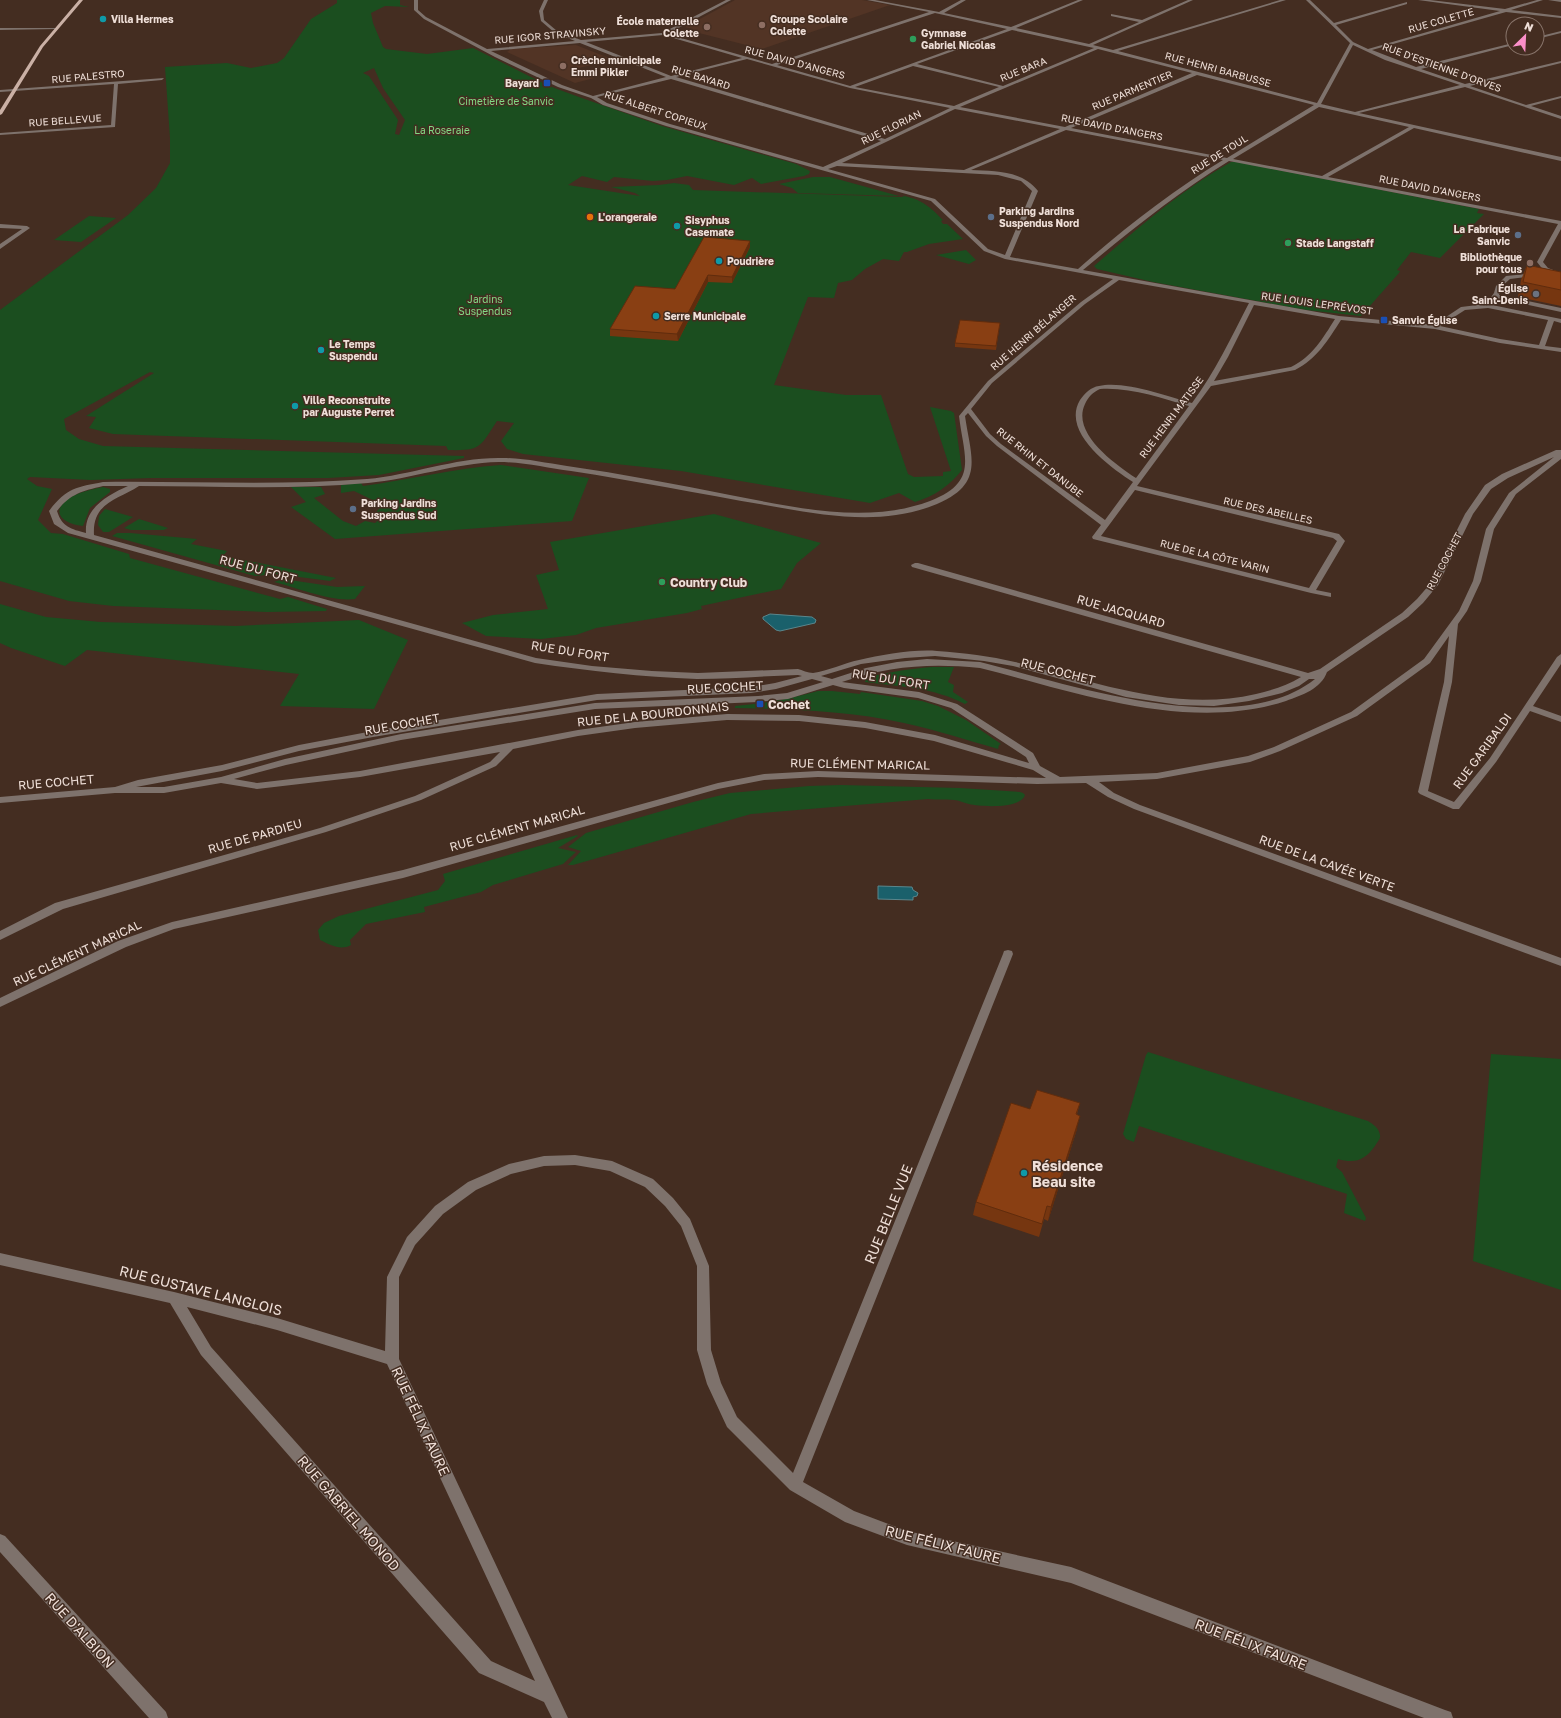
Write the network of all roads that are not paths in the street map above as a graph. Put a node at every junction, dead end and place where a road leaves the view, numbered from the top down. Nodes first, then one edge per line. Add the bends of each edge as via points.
1 (81, 0) edge
2 (416, 0) edge
3 (546, 0) edge
4 (729, 0) edge
5 (869, 0) edge
6 (964, 0) edge
7 (1081, 0) edge
8 (1192, 0) edge
9 (1284, 0) edge
10 (1308, 0) edge
11 (1420, 0) edge
12 (1541, 0) edge
13 (1550, 0) edge
14 (1561, 1) edge
15 (1406, 3) dead end
16 (1506, 10) junction
17 (937, 13) junction
18 (1112, 15) dead end
19 (1561, 17) edge
20 (1142, 21) junction
21 (1333, 25) junction
22 (1012, 28) junction
23 (0, 29) edge
24 (55, 29) junction
25 (1561, 32) edge
26 (663, 34) junction
27 (1545, 36) edge
28 (578, 42) junction
29 (1352, 43) junction
30 (1089, 45) junction
31 (1505, 46) edge
32 (1099, 47) junction
33 (487, 50) junction
34 (1368, 50) junction
35 (1112, 51) junction
36 (746, 58) junction
37 (1561, 62) edge
38 (912, 64) junction
39 (772, 65) junction
40 (1415, 69) junction
41 (1197, 73) junction
42 (670, 77) junction
43 (162, 79) dead end
44 (116, 83) junction
45 (1462, 86) junction
46 (850, 87) junction
47 (1003, 87) junction
48 (14, 90) junction
49 (0, 91) edge
50 (593, 97) junction
51 (1561, 97) edge
52 (1318, 105) junction
53 (1527, 106) junction
54 (955, 107) junction
55 (1353, 113) junction
56 (0, 114) edge
57 (1561, 118) edge
58 (1413, 126) junction
59 (1067, 127) junction
60 (0, 134) edge
61 (883, 140) junction
62 (1229, 158) junction
63 (1561, 159) edge
64 (836, 164) junction
65 (823, 169) junction
66 (964, 171) junction
67 (1324, 177) junction
68 (1561, 224) edge
69 (0, 226) edge
70 (0, 247) edge
71 (1007, 258) junction
72 (1080, 270) junction
73 (1547, 271) junction
74 (1561, 275) edge
75 (1118, 278) junction
76 (1494, 296) junction
77 (1252, 303) junction
78 (1488, 306) junction
79 (1561, 310) edge
80 (1339, 318) junction
81 (1552, 319) junction
82 (1561, 321) edge
83 (1434, 327) junction
84 (1541, 347) junction
85 (1561, 350) edge
86 (1209, 384) junction
87 (1193, 405) junction
88 (968, 409) junction
89 (1561, 451) edge
90 (1561, 455) edge
91 (141, 483) junction
92 (1134, 484) junction
93 (1105, 524) junction
94 (90, 536) junction
95 (1096, 537) joint
96 (915, 565) dead end
97 (1311, 591) junction
98 (1328, 595) dead end
99 (1455, 624) junction
100 (1561, 657) edge
101 (959, 659) junction
102 (1321, 675) junction
103 (813, 676) junction
104 (1307, 676) junction
105 (830, 681) junction
106 (1528, 707) junction
107 (1561, 719) edge
108 (510, 747) junction
109 (222, 768) junction
110 (1036, 768) junction
111 (221, 780) junction
112 (1088, 780) junction
113 (1059, 781) junction
114 (115, 790) junction
115 (0, 800) edge
116 (0, 936) edge
117 (1008, 954) dead end
118 (1561, 962) edge
119 (0, 1003) edge
120 (0, 1259) edge
121 (174, 1298) junction
122 (392, 1359) junction
123 (795, 1485) junction
124 (0, 1541) edge
125 (551, 1697) junction
126 (160, 1718) edge
127 (560, 1718) edge
128 (1444, 1718) edge

1 - 24 main road
2 - 33 street, RUE ALBERT COPIEUX via 416,10 425,18
3 - 28 street, RUE BAYARD via 541,11 542,20 556,32
4 - 26 street
5 - 17 street, RUE HENRI BARBUSSE
6 - 17 street
7 - 22 street
8 - 20 street
9 - 35 street
10 - 21 street, RUE D'ESTIENNE D'ORVES
11 - 16 street
12 - 16 street, RUE COLETTE
13 - 14 street
15 - 21 street
16 - 19 street
16 - 34 street, RUE COLETTE
17 - 22 street, RUE HENRI BARBUSSE
17 - 39 street
18 - 20 street
20 - 30 street
21 - 29 street, RUE D'ESTIENNE D'ORVES
22 - 30 street, RUE HENRI BARBUSSE
22 - 38 street
23 - 24 street
24 - 48 main road
25 - 27 street
26 - 28 street, RUE IGOR STRAVINSKY
26 - 36 street, RUE DAVID D'ANGERS
28 - 33 street, RUE IGOR STRAVINSKY
28 - 42 street, RUE BAYARD
29 - 34 street, RUE D'ESTIENNE D'ORVES
29 - 52 street
30 - 32 street, RUE HENRI BARBUSSE
31 - 40 street
32 - 35 street, RUE HENRI BARBUSSE
32 - 47 street, RUE BARA
33 - 50 street, RUE ALBERT COPIEUX via 560,86
34 - 40 street, RUE D'ESTIENNE D'ORVES
35 - 41 street, RUE HENRI BARBUSSE
36 - 39 street, RUE DAVID D'ANGERS
36 - 42 street
37 - 45 street
38 - 46 street
38 - 47 street
39 - 46 street, RUE DAVID D'ANGERS
40 - 45 street, RUE D'ESTIENNE D'ORVES
41 - 52 street, RUE HENRI BARBUSSE
41 - 59 street, RUE PARMENTIER
42 - 50 street
42 - 61 street, RUE BAYARD
43 - 44 street, RUE PALESTRO
44 - 48 street, RUE PALESTRO
44 - 60 street, RUE BELLEVUE via 113,126
45 - 53 street, RUE D'ESTIENNE D'ORVES
45 - 55 street
46 - 54 street, RUE DAVID D'ANGERS
47 - 54 street, RUE BARA
48 - 49 street, RUE PALESTRO
48 - 56 main road
50 - 65 street, RUE ALBERT COPIEUX via 605,104 668,125
51 - 53 street
52 - 55 street, RUE HENRI BARBUSSE
52 - 62 street, RUE DE TOUL
53 - 57 street, RUE D'ESTIENNE D'ORVES
54 - 59 street, RUE DAVID D'ANGERS
54 - 61 street, RUE FLORIAN
55 - 58 street, RUE HENRI BARBUSSE
58 - 63 street, RUE HENRI BARBUSSE
58 - 67 street
59 - 62 street, RUE DAVID D'ANGERS
59 - 66 street, RUE PARMENTIER
61 - 64 street, RUE FLORIAN
62 - 67 street, RUE DAVID D'ANGERS
62 - 72 street, RUE DE TOUL via 1142,218
64 - 65 street
64 - 66 street
65 - 71 street, RUE ALBERT COPIEUX via 933,200 986,250
66 - 71 street via 1019,177 1035,191
67 - 68 street, RUE DAVID D'ANGERS
68 - 73 street via 1540,262
69 - 70 street via 27,228
71 - 72 street, RUE ALBERT COPIEUX
72 - 75 street, RUE ALBERT COPIEUX
73 - 74 street
73 - 76 street via 1508,277 1498,287
75 - 77 street, RUE LOUIS LEPRÉVOST
75 - 88 street, RUE HENRI BÉLANGER via 1082,303 990,382
76 - 78 street
76 - 79 street
77 - 80 street, RUE LOUIS LEPRÉVOST
77 - 86 street, RUE HENRI MATISSE
78 - 81 street
78 - 83 street via 1463,308
80 - 83 street, RUE LOUIS LEPRÉVOST
80 - 86 street via 1314,355 1303,365
81 - 82 street
81 - 84 street
83 - 84 street, RUE LOUIS LEPRÉVOST
84 - 85 street, RUE LOUIS LEPRÉVOST
86 - 87 street, RUE HENRI MATISSE
87 - 92 street, RUE HENRI MATISSE
87 - 92 street via 1111,387 1096,388 1084,399 1078,411 1078,422 1083,434
88 - 91 street, RUE DU FORT via 962,419 970,471 962,485 933,503 882,515 802,510 592,472 501,460 479,461 372,480 322,483
88 - 93 street, RUE RHIN ET DANUBE via 999,445
89 - 102 street, RUE COCHET via 1505,476 1488,487 1469,514 1434,585 1420,601
90 - 99 street via 1512,493 1490,529 1477,581
91 - 94 street, RUE DU FORT via 108,499 97,510 90,522
91 - 94 street, RUE DU FORT via 103,484 80,489 63,498 53,511 57,522 71,531
92 - 93 street, RUE HENRI MATISSE
92 - 97 street, RUE DES ABEILLES via 1336,536 1341,541
93 - 95 street, RUE HENRI MATISSE
94 - 103 street, RUE DU FORT via 535,660 592,669 652,674 698,676 798,672
95 - 97 street, RUE DE LA CÔTE VARIN
96 - 104 street, RUE JACQUARD
97 - 98 street, RUE DE LA CÔTE VARIN
99 - 106 street, RUE GARIBALDI via 1448,682 1423,792 1456,807 1493,760
99 - 112 street via 1427,661 1354,714 1277,749 1250,759 1157,776
100 - 106 street, RUE GARIBALDI
101 - 102 street, RUE COCHET via 1135,703 1177,710 1249,708 1267,704 1296,694
101 - 103 street, RUE COCHET via 934,654 905,655 860,662
101 - 104 street, RUE COCHET via 1014,664 1126,694 1179,702 1214,703 1249,698 1279,691
101 - 105 street, RUE COCHET via 897,665
102 - 104 street, RUE COCHET
103 - 105 street, RUE DU FORT
103 - 109 street, RUE COCHET via 751,690 571,700 333,741
105 - 110 street, RUE DU FORT via 920,695 954,706 1030,755
105 - 111 street, RUE COCHET via 806,690 758,699 595,706 416,734 272,765
106 - 107 street
108 - 110 street, RUE DE LA BOURDONNAIS via 578,733 635,725 727,717 799,718 865,725 935,738
108 - 111 street, RUE DE LA BOURDONNAIS via 352,775 257,786
108 - 116 street, RUE DE PARDIEU via 493,764 418,798 323,830 59,906
109 - 111 street
109 - 114 street, RUE COCHET via 138,783
110 - 113 street, RUE DE LA BOURDONNAIS
111 - 114 street, RUE COCHET via 164,790
112 - 113 street
112 - 118 street, RUE DE LA CAVÉE VERTE via 1111,795 1137,807
113 - 119 street, RUE CLÉMENT MARICAL via 818,774 764,777 718,786 403,874 172,926 122,944
114 - 115 street, RUE COCHET
117 - 123 street, RUE BELLE VUE
120 - 121 street, RUE GUSTAVE LANGLOIS
121 - 122 street, RUE GUSTAVE LANGLOIS via 276,1324
121 - 125 street, RUE GABRIEL MONOD via 206,1351 485,1667
122 - 123 street, RUE FÉLIX FAURE via 393,1277 412,1241 439,1210 472,1186 516,1168 544,1161 567,1160 612,1166 649,1182 686,1223 703,1266 704,1350 714,1384 732,1422
122 - 125 street, RUE FÉLIX FAURE
123 - 128 street, RUE FÉLIX FAURE via 850,1517 907,1538 1071,1575
124 - 126 street, RUE D'ALBION
125 - 127 street, RUE FÉLIX FAURE

